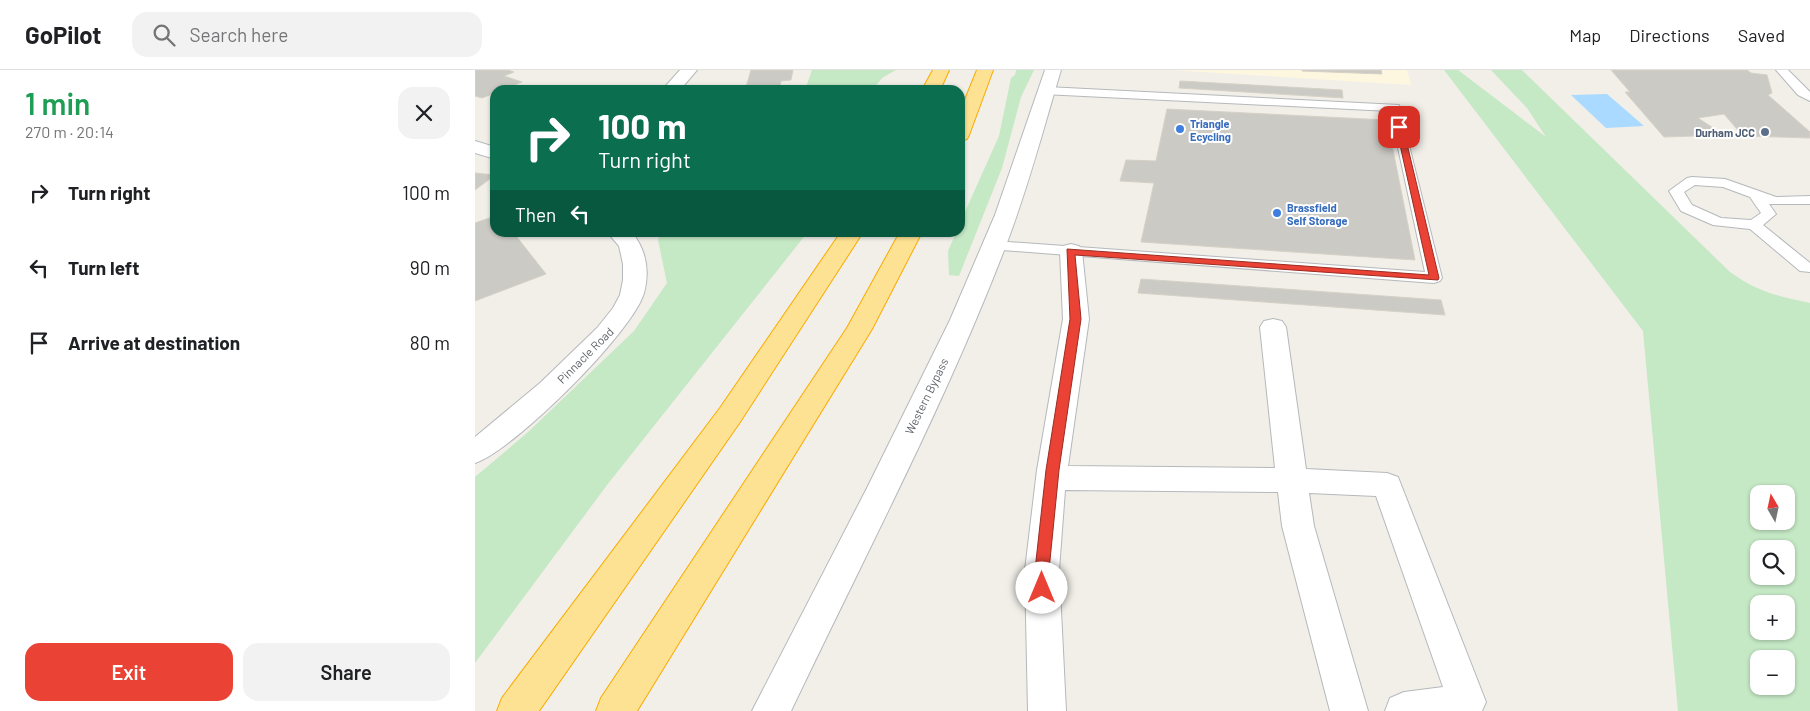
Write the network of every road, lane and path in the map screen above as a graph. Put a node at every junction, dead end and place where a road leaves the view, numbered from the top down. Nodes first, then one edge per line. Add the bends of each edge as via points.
1 (689, 70) edge
2 (941, 70) edge
3 (985, 70) edge
4 (1782, 70) edge
5 (1050, 81) edge
6 (676, 85) edge
7 (934, 85) edge
8 (1810, 97) edge
9 (965, 122) edge
10 (475, 146) edge
11 (490, 151) edge
12 (1757, 196) junction
13 (1810, 200) edge
14 (1754, 225) junction
15 (624, 237) edge
16 (849, 237) edge
17 (908, 237) edge
18 (994, 246) junction
19 (1071, 252) junction
20 (1806, 268) dead end
21 (1273, 327) dead end
22 (475, 452) edge
23 (1051, 478) junction
24 (1292, 480) junction
25 (516, 711) edge
26 (615, 711) edge
27 (771, 711) edge
28 (1047, 711) edge
29 (1349, 711) edge
30 (1404, 711) edge

1 - 6 street
2 - 7 highway
3 - 9 highway
4 - 8 lane
5 - 18 street, Western Bypass
5 - 19 lane via 1395,108 1435,278
10 - 11 street
12 - 13 lane via 1775,201
12 - 14 lane via 1769,214
12 - 14 lane via 1725,183 1692,182 1676,191 1686,208 1719,222
14 - 20 lane
15 - 22 street, Pinnacle Road via 632,249 637,277 635,289 616,323 532,408
16 - 25 highway via 700,458
17 - 26 highway via 859,329
18 - 19 lane
18 - 27 street, Western Bypass via 947,355
19 - 23 street via 1076,319
21 - 24 street
23 - 24 street
23 - 28 street via 1042,570
24 - 29 street via 1299,526
24 - 30 street via 1387,485 1467,702

